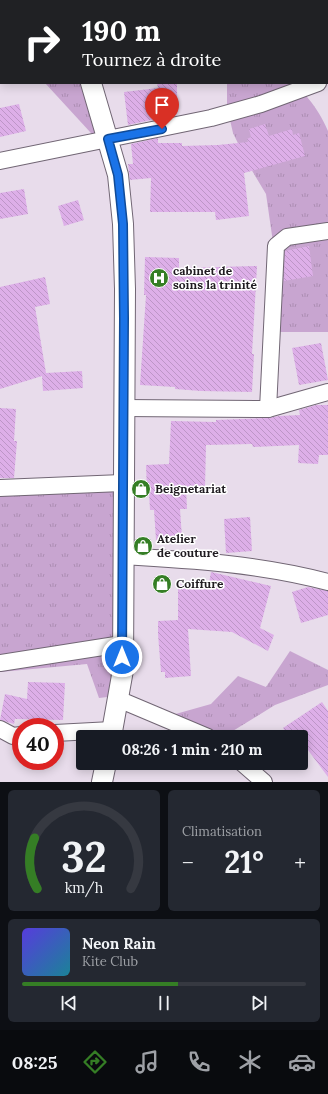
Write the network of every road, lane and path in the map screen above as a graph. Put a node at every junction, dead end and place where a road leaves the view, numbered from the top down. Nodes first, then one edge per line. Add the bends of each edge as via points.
1 (91, 84) edge
2 (315, 84) edge
3 (108, 139) junction
4 (0, 161) edge
5 (328, 231) edge
6 (328, 392) edge
7 (124, 408) junction
8 (268, 409) junction
9 (122, 483) junction
10 (0, 488) edge
11 (122, 556) junction
12 (328, 582) edge
13 (122, 644) junction
14 (0, 663) edge
15 (118, 699) junction
16 (0, 728) edge
17 (113, 730) edge
18 (191, 730) edge
19 (64, 733) edge
20 (76, 733) edge
21 (12, 735) edge
22 (105, 770) edge
23 (250, 770) edge
24 (102, 782) edge
25 (264, 782) edge

1 - 3 street
2 - 3 street via 261,104 211,118
3 - 4 street
3 - 7 street via 118,175 123,224
5 - 8 street via 287,237 276,246
6 - 8 street
7 - 8 street
7 - 9 street
9 - 10 street
9 - 11 street
11 - 12 street via 256,566
11 - 13 street
13 - 14 street
13 - 15 street
15 - 17 street
15 - 18 street
16 - 21 street
19 - 20 street
22 - 24 street
23 - 25 street

